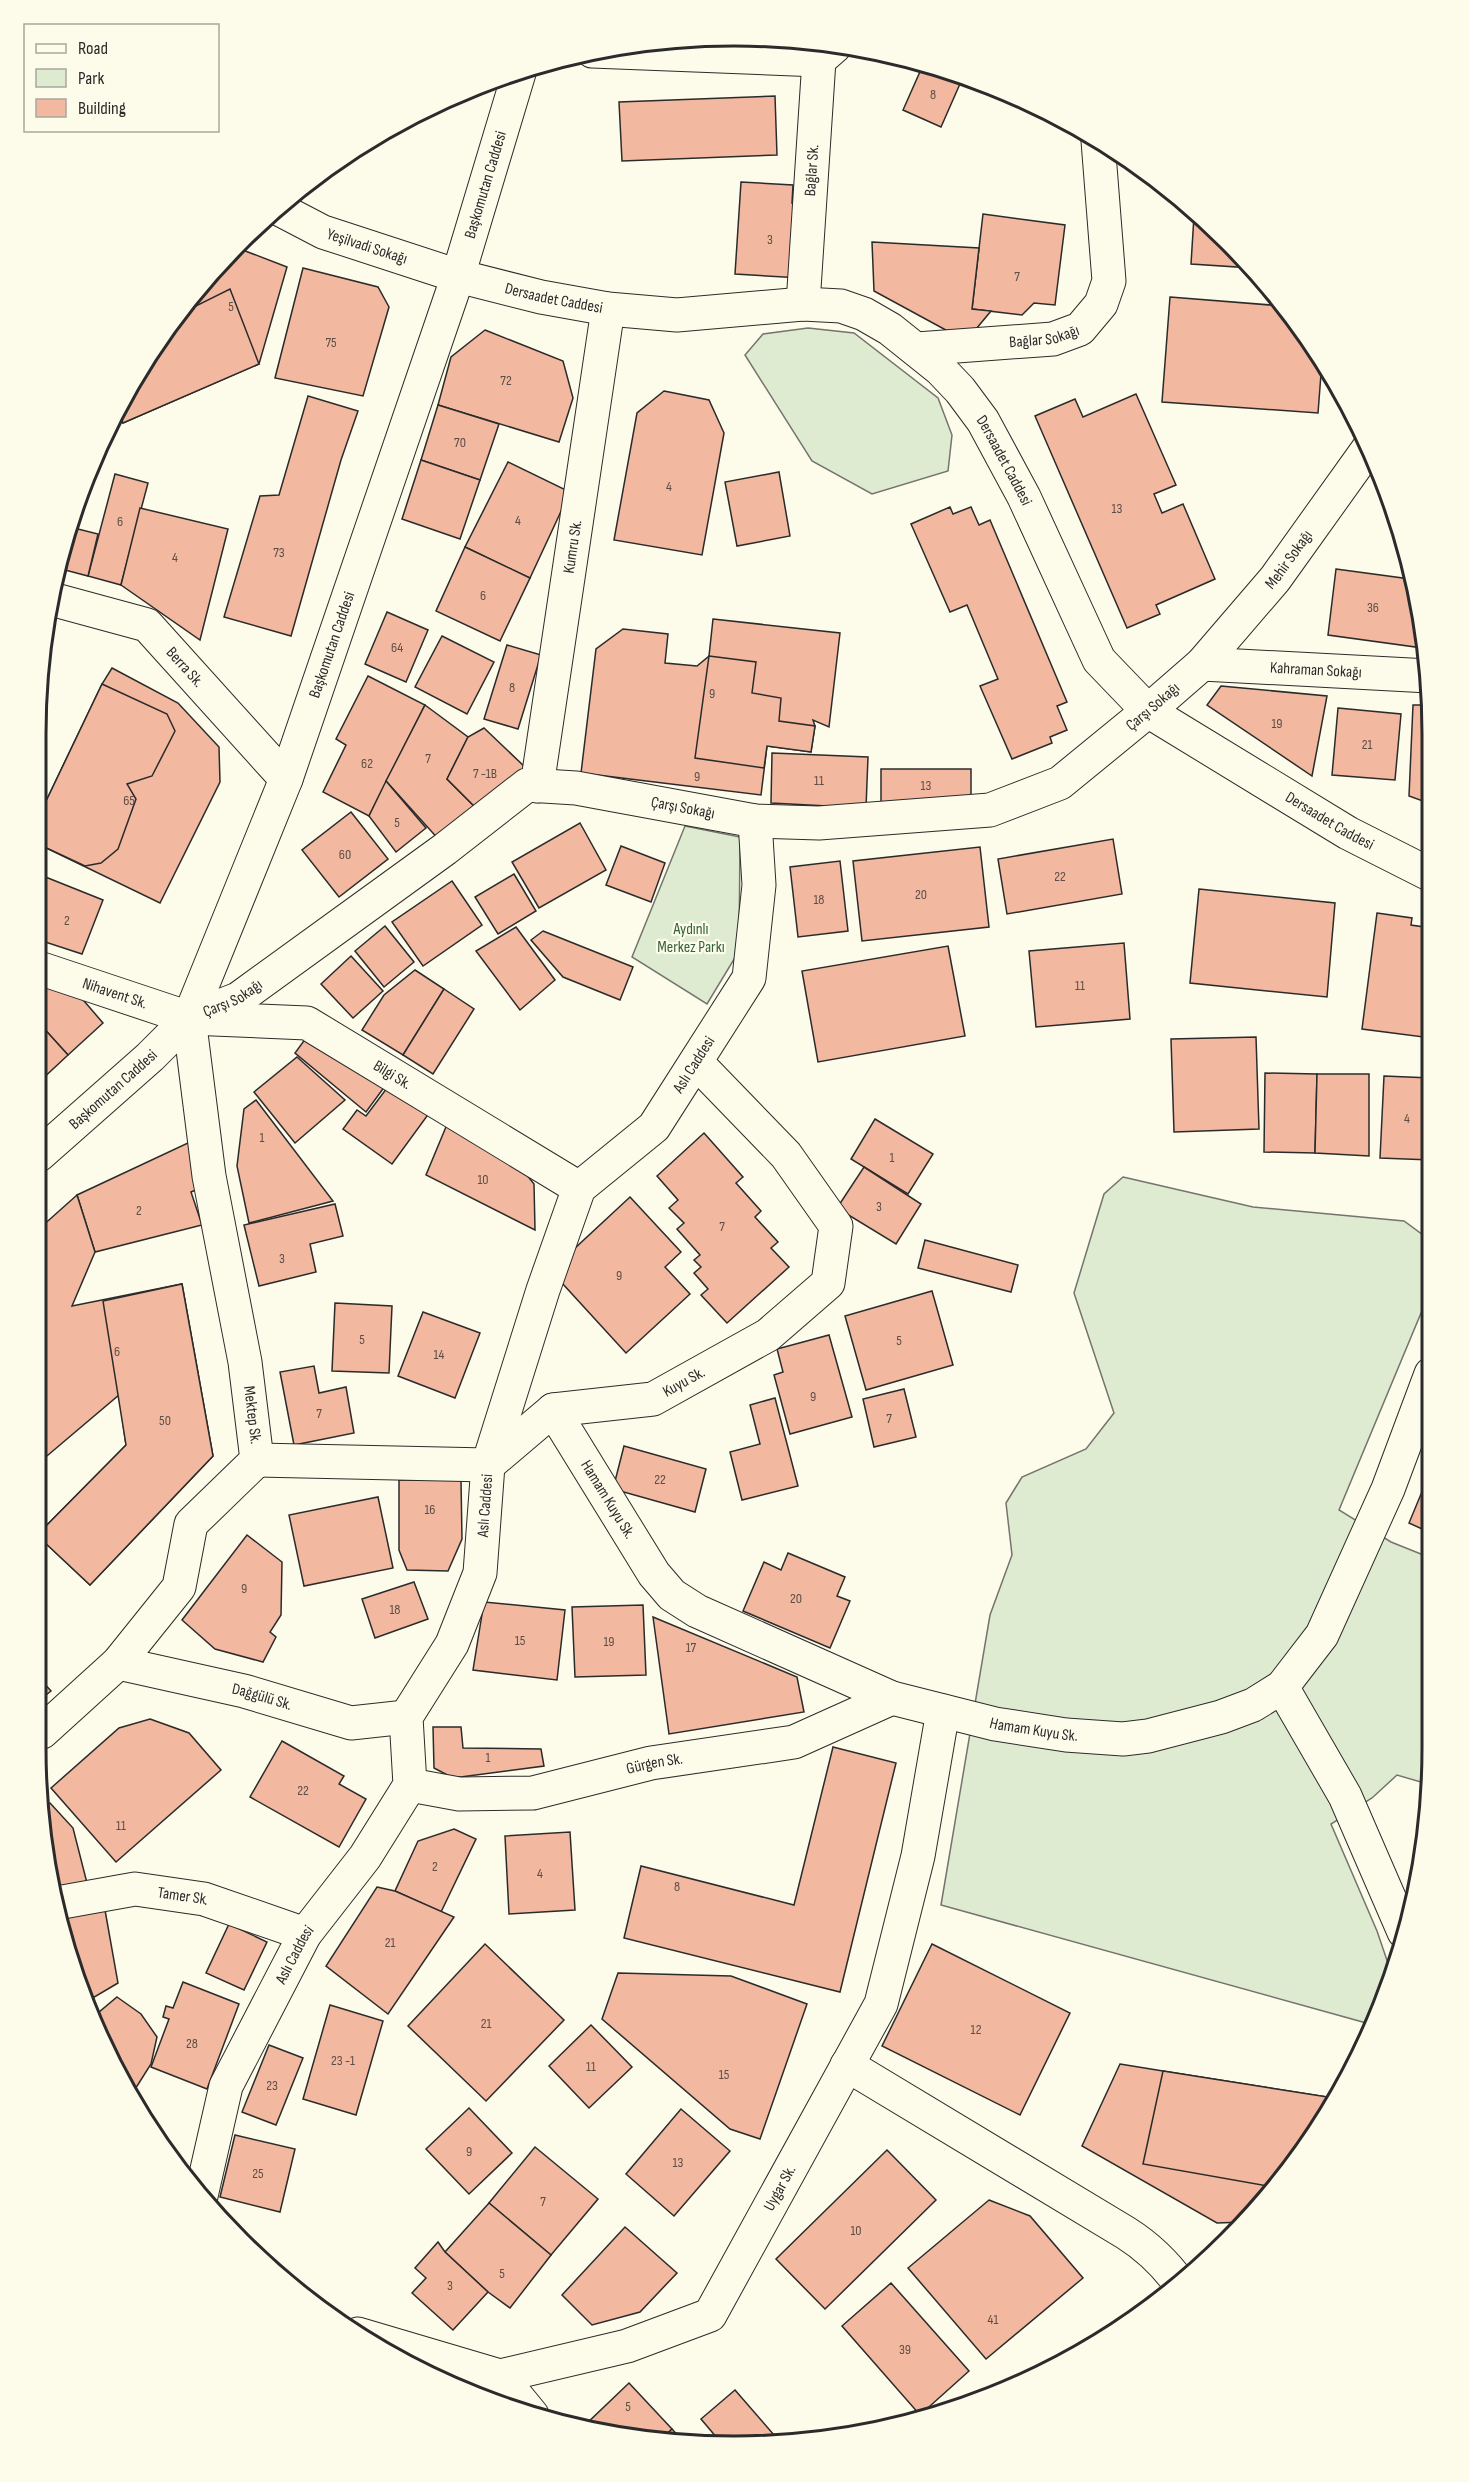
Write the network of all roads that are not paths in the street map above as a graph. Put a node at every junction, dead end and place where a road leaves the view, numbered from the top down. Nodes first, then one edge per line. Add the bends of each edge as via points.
1 (651, 51) edge
2 (827, 53) edge
3 (516, 82) edge
4 (1099, 151) edge
5 (286, 213) edge
6 (458, 276) junction
7 (803, 304) junction
8 (608, 309) junction
9 (917, 349) junction
10 (1363, 456) edge
11 (60, 601) edge
12 (1202, 664) junction
13 (1420, 675) edge
14 (1148, 711) junction
15 (286, 778) junction
16 (537, 786) junction
17 (755, 821) junction
18 (1422, 870) edge
19 (46, 971) edge
20 (189, 1018) junction
21 (696, 1062) junction
22 (46, 1149) edge
23 (579, 1188) junction
24 (1422, 1398) edge
25 (553, 1410) junction
26 (258, 1460) junction
27 (488, 1465) junction
28 (118, 1663) junction
29 (1282, 1687) junction
30 (892, 1698) junction
31 (943, 1711) junction
32 (406, 1717) junction
33 (46, 1728) edge
34 (410, 1785) junction
35 (64, 1902) edge
36 (1400, 1922) edge
37 (305, 1934) junction
38 (847, 2065) junction
39 (204, 2184) edge
40 (1174, 2276) edge
41 (392, 2344) edge
42 (500, 2376) junction
43 (521, 2401) edge

1 - 2 street
2 - 7 street, Bağlar Sk.
3 - 6 street, Başkomutan Caddesi
4 - 9 street, Bağlar Sokağı via 1108,281 1101,304 1080,329 1053,339
5 - 6 street, Yeşilvadi Sokağı via 323,232
6 - 8 street, Dersaadet Caddesi
6 - 15 street, Başkomutan Caddesi
7 - 8 street, Dersaadet Caddesi via 677,315
7 - 9 street, Dersaadet Caddesi via 841,306 864,314
8 - 16 street, Kumru Sk.
9 - 14 street, Dersaadet Caddesi via 960,390 984,421 1024,497 1099,660
10 - 12 street, Mehir Sokağı via 1275,579
11 - 15 street, Berra Sk. via 147,625
12 - 13 street, Kahraman Sokağı
12 - 14 street, Çarşı Sokağı
14 - 17 street, Çarşı Sokağı via 1060,783 990,810 819,823
14 - 18 street, Dersaadet Caddesi via 1348,833
15 - 20 street, Başkomutan Caddesi
16 - 17 street, Çarşı Sokağı via 576,788
16 - 20 street, Çarşı Sokağı via 526,785 445,849 238,999
17 - 21 street, Aslı Caddesi via 759,885 749,978
19 - 20 street, Nihavent Sk.
20 - 22 street, Başkomutan Caddesi
20 - 23 street, Bilgi Sk. via 307,1023
20 - 26 street, Mektep Sk. via 209,1176 245,1362
21 - 23 street, Aslı Caddesi via 654,1127
21 - 25 street, Kuyu Sk. via 786,1155 836,1226 828,1283 768,1335 653,1399
23 - 27 street, Aslı Caddesi
24 - 29 street, Hamam Kuyu Sk. via 1388,1489 1323,1635
25 - 27 street
25 - 30 street, Hamam Kuyu Sk. via 632,1542 672,1595 766,1643
26 - 27 street
26 - 28 street, Mektep Sk. via 191,1524 178,1587
27 - 32 street, Aslı Caddesi via 480,1573 452,1644
28 - 32 street, Dağgülü Sk. via 244,1691 351,1723
28 - 33 street, Mektep Sk.
29 - 31 street, Hamam Kuyu Sk. via 1253,1706 1221,1717 1148,1736 1123,1738 1066,1735
29 - 36 street via 1345,1796
30 - 31 street, Hamam Kuyu Sk.
30 - 34 street, Gürgen Sk. via 794,1742 651,1763 533,1792 459,1794
31 - 38 street, Uygar Sk. via 918,1856 881,2004
32 - 34 street
34 - 37 street, Aslı Caddesi via 365,1857
35 - 37 street, Tamer Sk. via 135,1888 204,1899
37 - 39 street, Aslı Caddesi via 226,2086
38 - 40 street via 1134,2238
38 - 42 street, Uygar Sk. via 710,2315 627,2346
41 - 42 street, Uygar Sk.
42 - 43 street

